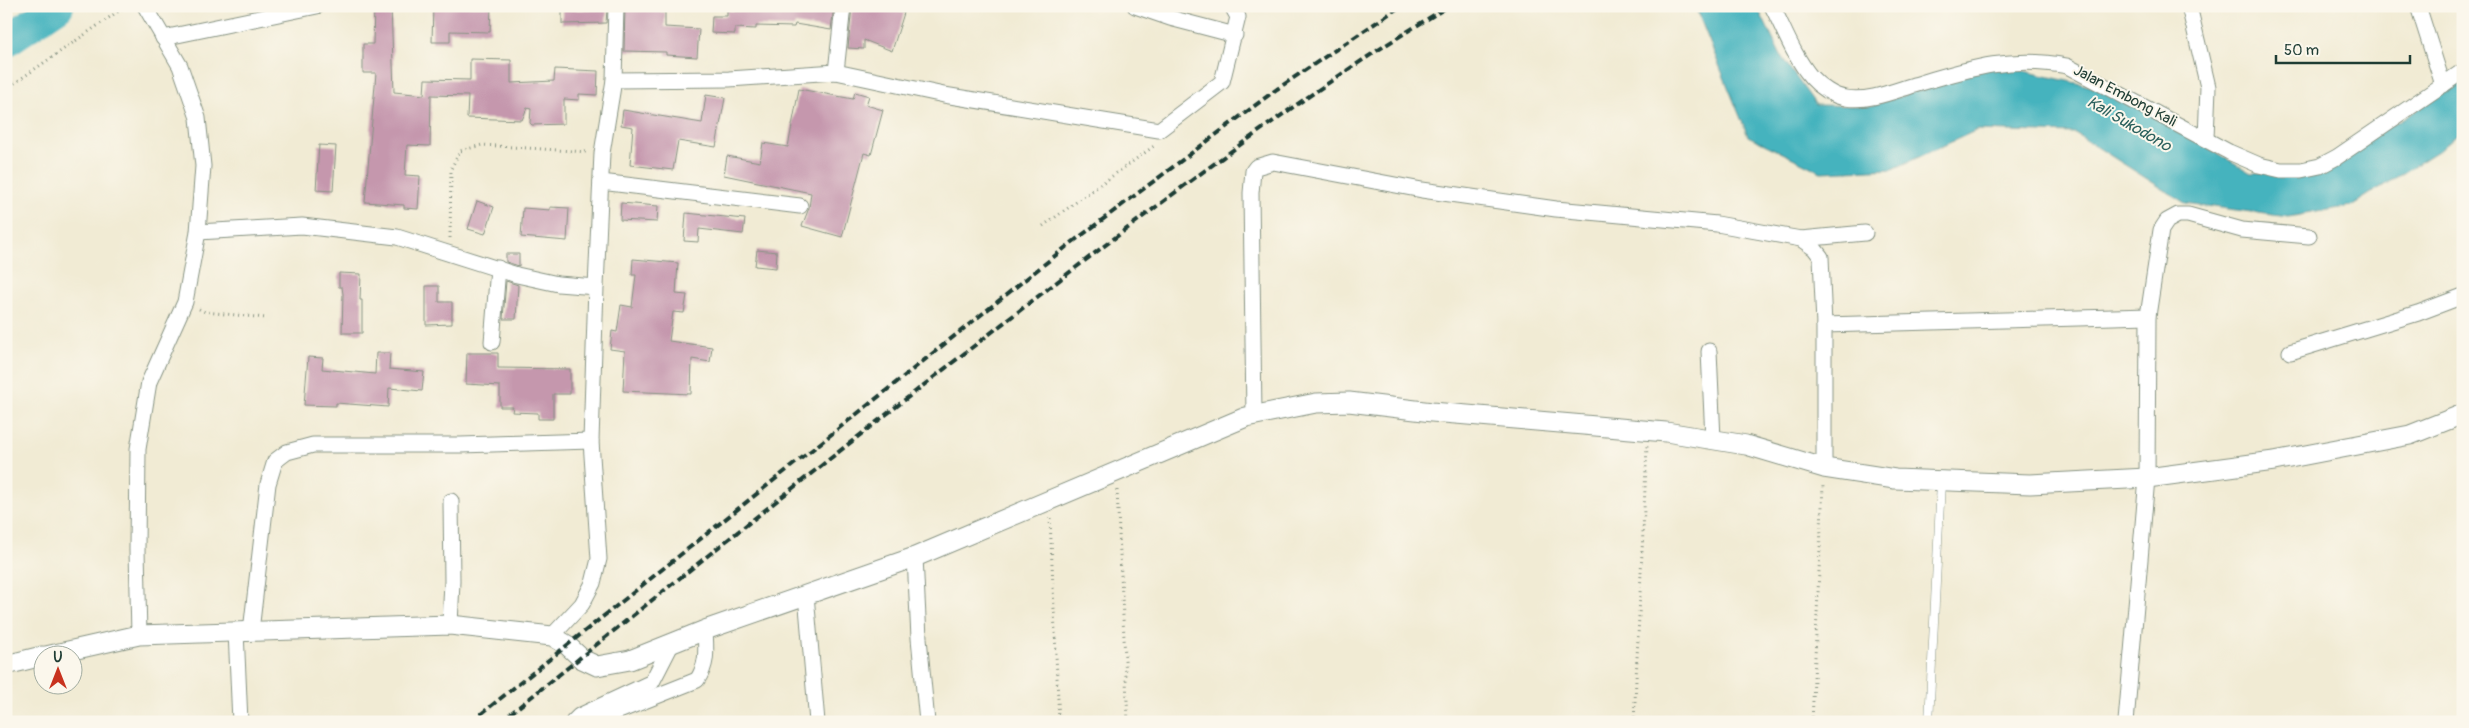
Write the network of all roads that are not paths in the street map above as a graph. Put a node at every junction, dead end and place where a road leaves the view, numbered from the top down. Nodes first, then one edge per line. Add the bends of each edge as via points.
1 (145, 6) edge
2 (317, 6) edge
3 (616, 6) edge
4 (843, 6) edge
5 (1135, 6) edge
6 (1235, 6) edge
7 (1772, 6) edge
8 (2189, 6) edge
9 (2418, 6) edge
10 (1235, 35) junction
11 (162, 38) junction
12 (2463, 71) edge
13 (836, 72) junction
14 (614, 80) junction
15 (2443, 85) junction
16 (2206, 138) junction
17 (601, 182) junction
18 (800, 206) dead end
19 (198, 232) junction
20 (1865, 233) dead end
21 (2309, 236) dead end
22 (1801, 239) junction
23 (498, 268) junction
24 (596, 287) junction
25 (2463, 296) edge
26 (2148, 316) junction
27 (1824, 325) junction
28 (492, 342) dead end
29 (1709, 351) dead end
30 (2290, 352) dead end
31 (2463, 414) edge
32 (1254, 415) junction
33 (1713, 439) junction
34 (591, 441) junction
35 (1824, 468) junction
36 (2147, 478) junction
37 (1941, 482) junction
38 (451, 501) dead end
39 (915, 557) junction
40 (806, 595) junction
41 (450, 625) junction
42 (705, 630) junction
43 (244, 631) junction
44 (139, 635) junction
45 (552, 636) junction
46 (672, 643) junction
47 (82, 648) edge
48 (32, 658) edge
49 (6, 664) edge
50 (697, 680) junction
51 (652, 682) junction
52 (240, 722) edge
53 (573, 722) edge
54 (591, 722) edge
55 (817, 722) edge
56 (927, 722) edge
57 (1929, 722) edge
58 (2126, 722) edge

1 - 11 street
2 - 11 street
3 - 14 street
4 - 13 street
5 - 10 street
6 - 10 street via 1238,17
7 - 16 street, Jalan Embong Kali via 1811,77 1834,94 1846,98 1864,98 1993,64 2041,61 2074,69
8 - 16 street via 2208,87
9 - 15 street
10 - 13 street via 1222,82 1159,130 944,95
11 - 19 street via 180,66 198,118 203,166
12 - 15 street, Jalan Embong Kali
13 - 14 street via 729,79
14 - 17 street via 602,153
15 - 16 street, Jalan Embong Kali via 2320,166 2281,170 2259,165
17 - 18 street
17 - 24 street
19 - 23 street via 302,226 397,237
19 - 44 street via 185,302 149,382 138,449
20 - 22 street
21 - 26 street via 2242,230 2178,215 2167,221 2161,230
22 - 27 street via 1821,258
22 - 32 street via 1717,224 1556,209 1480,198 1273,162 1256,167 1251,193
23 - 24 street via 558,284
23 - 28 street
24 - 34 street
25 - 30 street
26 - 27 street
26 - 36 street
27 - 35 street
29 - 33 street
31 - 36 street via 2410,435 2365,445
32 - 33 street via 1316,403 1349,402
32 - 39 street
33 - 35 street via 1746,445
34 - 43 street via 313,444 287,452 275,461 268,484
34 - 45 street via 599,558 593,583 582,604
35 - 37 street
36 - 37 street via 2030,484
36 - 58 street
37 - 57 lane
38 - 41 street
39 - 40 street
39 - 56 street
40 - 42 street
40 - 55 street
41 - 43 street
41 - 45 street
42 - 46 street
42 - 50 street via 707,659
43 - 44 street
43 - 52 street
44 - 47 street
45 - 46 street via 582,659 598,666 630,660
46 - 51 street
48 - 49 street
50 - 51 street
50 - 54 street
51 - 53 street via 579,716

